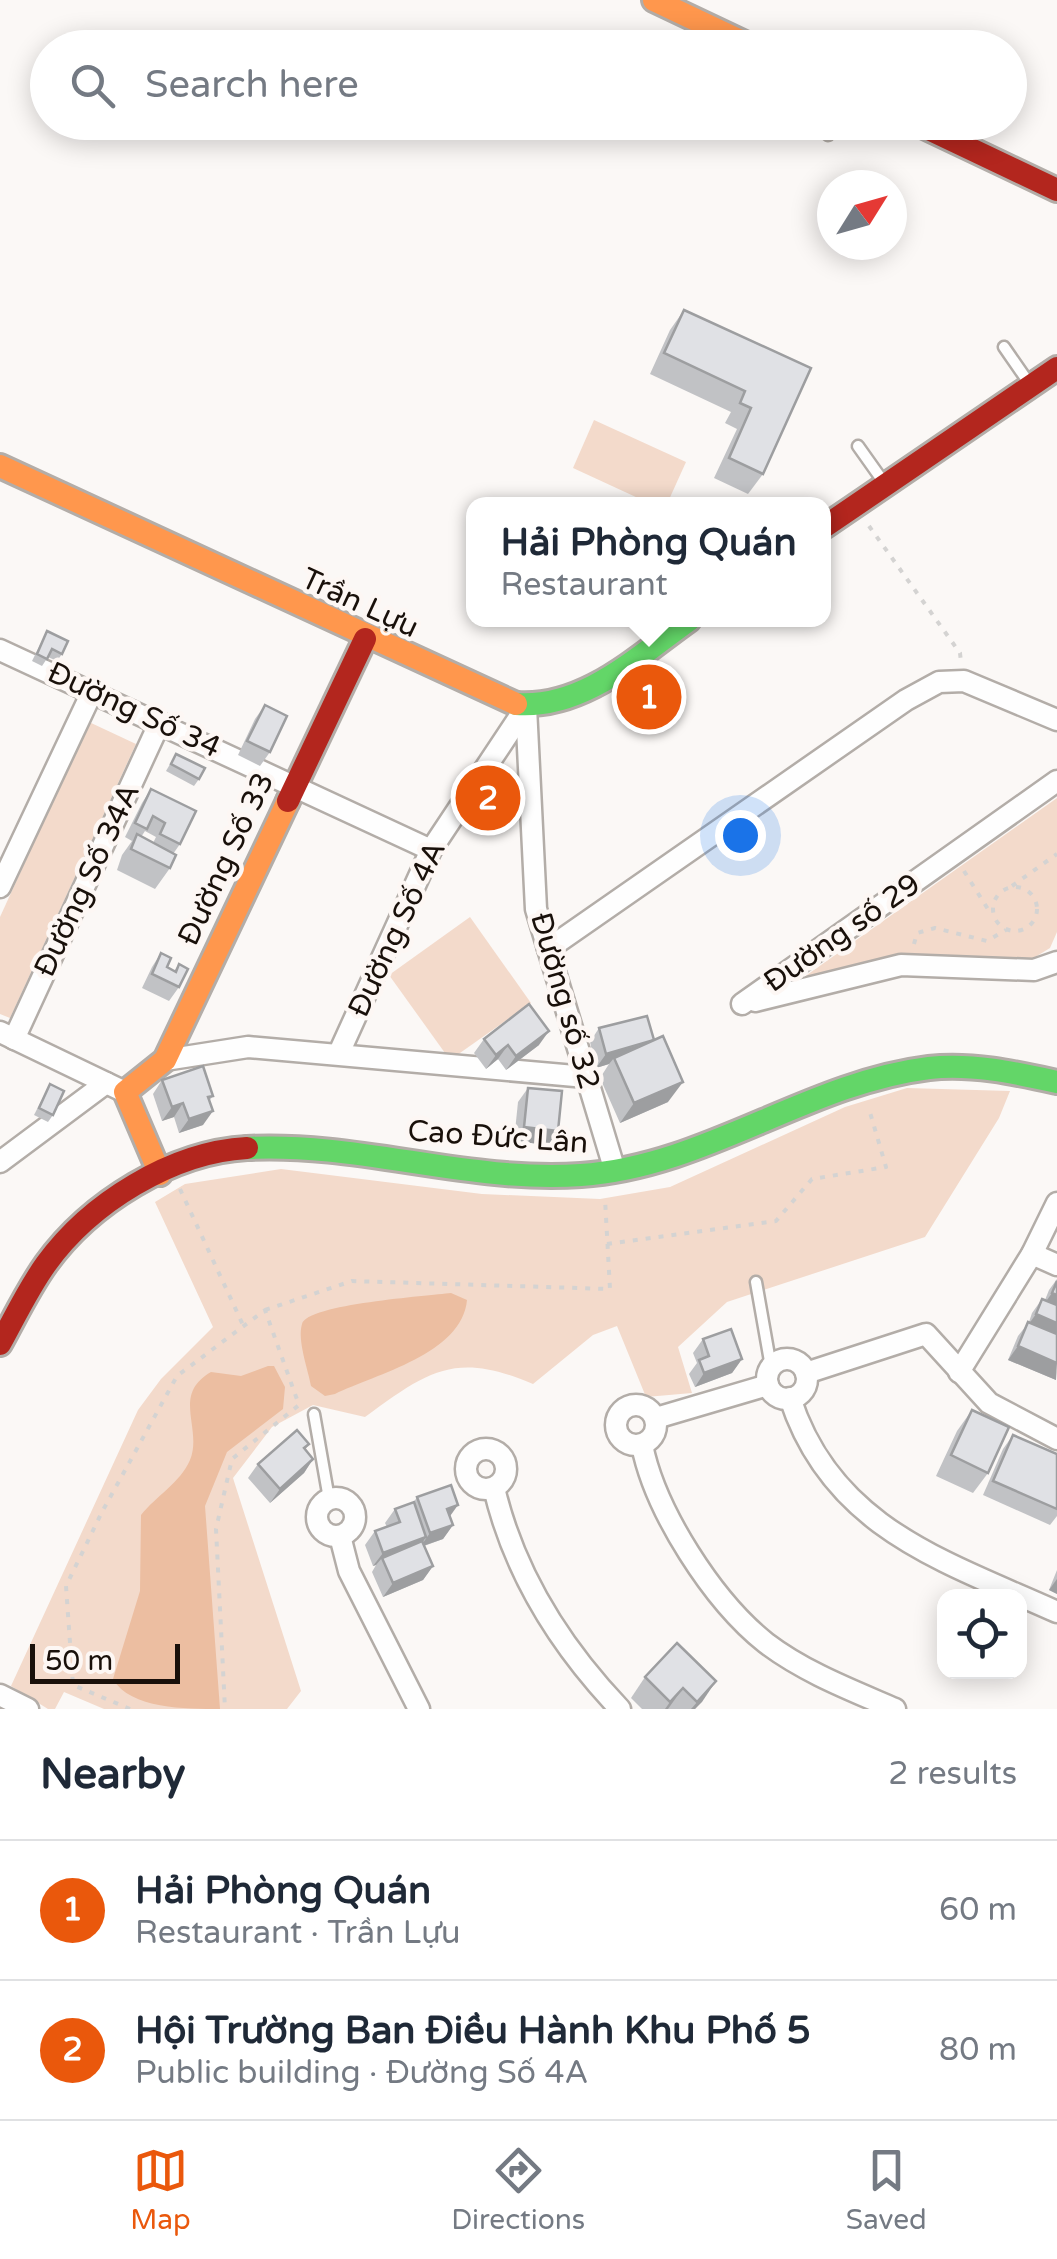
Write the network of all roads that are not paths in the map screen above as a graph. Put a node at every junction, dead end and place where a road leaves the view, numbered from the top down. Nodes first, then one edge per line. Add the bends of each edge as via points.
1 (654, 0) edge
2 (716, 30) edge
3 (952, 140) edge
4 (1057, 190) edge
5 (1004, 347) dead end
6 (1057, 368) edge
7 (1031, 386) junction
8 (858, 446) dead end
9 (0, 466) edge
10 (885, 485) junction
11 (831, 522) edge
12 (679, 627) edge
13 (365, 639) junction
14 (0, 650) edge
15 (93, 690) junction
16 (526, 708) junction
17 (1057, 720) edge
18 (160, 722) junction
19 (1057, 781) edge
20 (294, 786) junction
21 (432, 850) junction
22 (0, 887) edge
23 (548, 949) junction
24 (1057, 962) edge
25 (7, 1035) edge
26 (339, 1053) junction
27 (164, 1060) junction
28 (586, 1077) junction
29 (1057, 1082) edge
30 (116, 1087) junction
31 (0, 1162) edge
32 (166, 1171) junction
33 (609, 1172) junction
34 (1057, 1204) edge
35 (1032, 1254) junction
36 (1057, 1265) edge
37 (756, 1282) dead end
38 (0, 1344) edge
39 (959, 1372) junction
40 (806, 1373) junction
41 (769, 1376) junction
42 (790, 1398) junction
43 (314, 1414) dead end
44 (656, 1418) junction
45 (1057, 1439) edge
46 (642, 1445) junction
47 (494, 1488) dead end
48 (329, 1499) joint
49 (1057, 1612) edge
50 (0, 1695) edge
51 (28, 1709) edge
52 (419, 1709) edge
53 (620, 1709) edge
54 (895, 1709) edge

1 - 2 street
3 - 4 street
5 - 7 lane
6 - 7 street
7 - 10 street
8 - 10 lane
9 - 13 street, Trần Lựu
10 - 11 street
12 - 16 street via 580,693
13 - 16 street, Trần Lựu via 495,701
13 - 20 street, Đường Số 33
14 - 15 street, Đường Số 34
15 - 18 street, Đường Số 34
15 - 22 street
16 - 21 street, Đường Số 4A
16 - 23 street, Đường số 32 via 536,909
17 - 23 street via 964,681 939,682
18 - 20 street, Đường Số 34
18 - 25 street, Đường Số 34A
19 - 24 street, Đường số 29 via 742,1004 908,965 1034,970
20 - 21 street, Đường Số 34
20 - 27 street, Đường Số 33
21 - 26 street, Đường Số 4A
23 - 28 street, Đường số 32
25 - 30 street
26 - 27 street via 248,1048
26 - 28 street
27 - 30 street, Đường Số 33
28 - 33 street, Đường số 32
29 - 33 street, Cao Đức Lân via 932,1068 862,1083 732,1138
30 - 31 street
30 - 32 street
32 - 33 street, Cao Đức Lân via 193,1158 274,1147 532,1175
32 - 38 street, Cao Đức Lân via 106,1208 53,1255
34 - 35 street
35 - 36 street
35 - 39 street
37 - 41 lane
39 - 40 street via 926,1334
39 - 45 street via 989,1403
40 - 41 street via 793,1360 781,1360
40 - 42 street via 802,1392
41 - 42 street via 776,1396
41 - 44 street
42 - 49 street via 814,1456 876,1522 929,1556
43 - 48 lane
44 - 46 street via 653,1438
44 - 46 street via 634,1404 618,1416 623,1441
46 - 54 street via 662,1506 736,1614 806,1668
47 - 53 street via 517,1562 544,1613
48 - 52 street via 317,1519 327,1534 340,1536 349,1570
50 - 51 street

